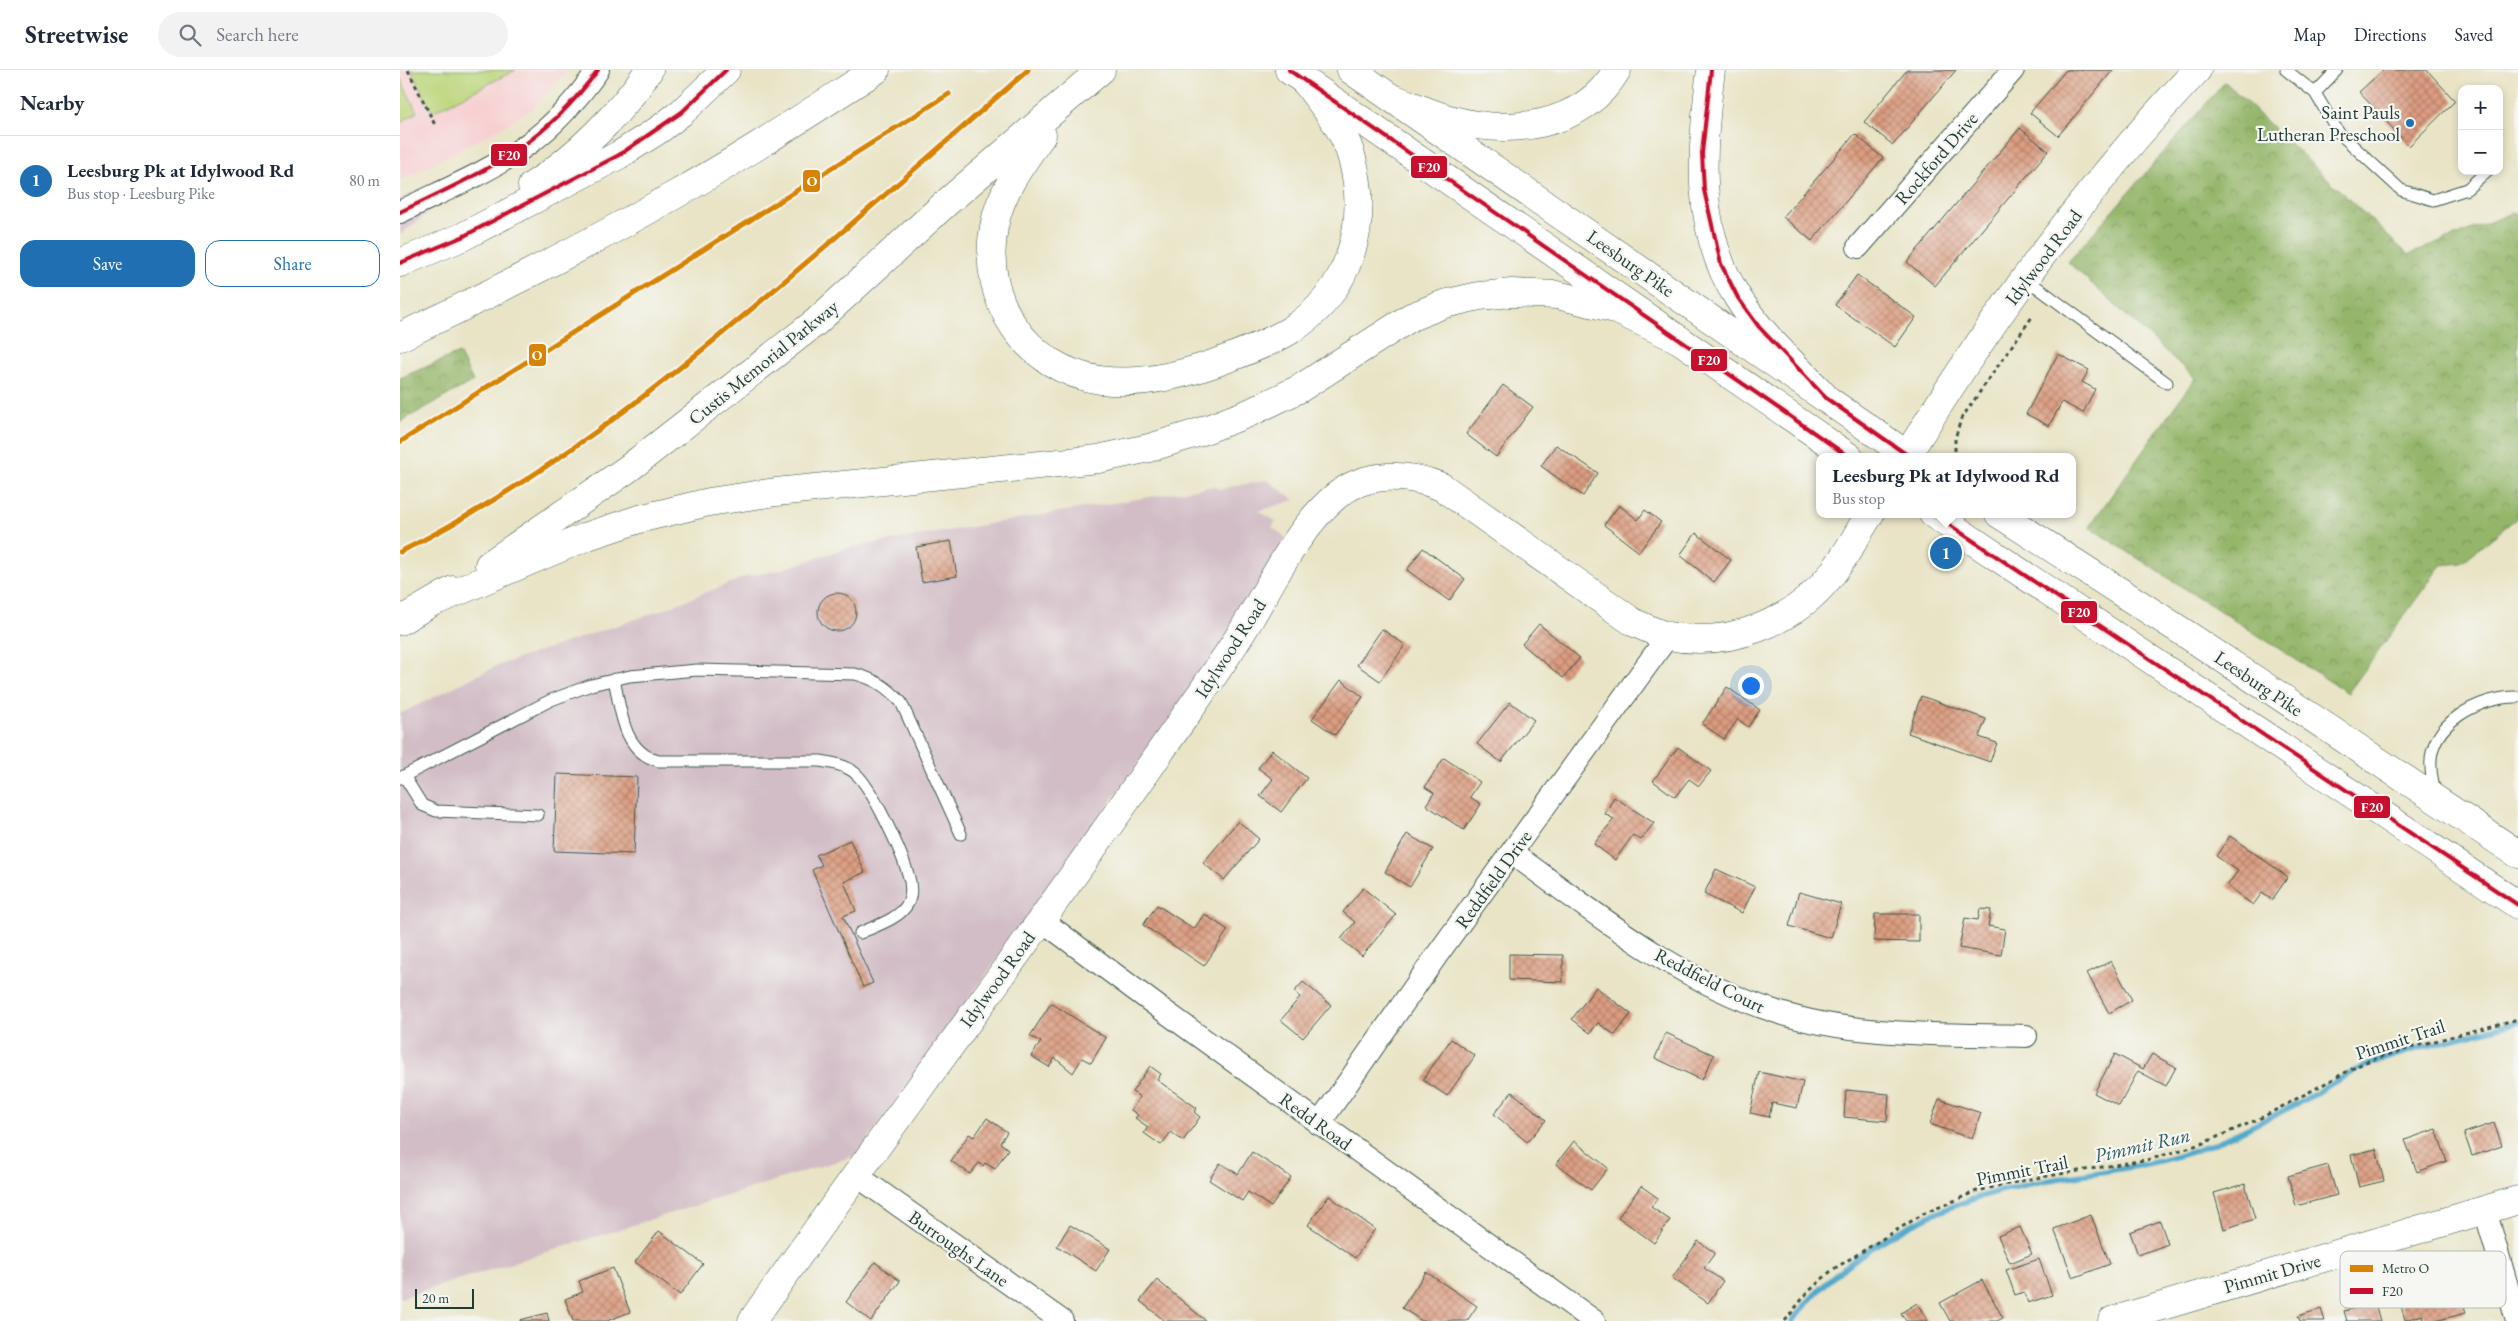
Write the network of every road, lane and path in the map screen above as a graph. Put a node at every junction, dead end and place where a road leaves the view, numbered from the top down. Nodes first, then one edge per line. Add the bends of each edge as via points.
1 (408, 70) edge
2 (598, 70) edge
3 (649, 70) edge
4 (726, 70) edge
5 (876, 70) edge
6 (1101, 70) edge
7 (1351, 70) edge
8 (1617, 70) edge
9 (1711, 70) edge
10 (2013, 70) edge
11 (2197, 70) edge
12 (2286, 70) edge
13 (2337, 70) edge
14 (1296, 75) edge
15 (2315, 93) junction
16 (1071, 96) junction
17 (1392, 98) junction
18 (436, 127) dead end
19 (2483, 175) edge
20 (400, 212) edge
21 (1858, 247) dead end
22 (407, 259) edge
23 (2026, 279) junction
24 (2032, 317) dead end
25 (400, 337) edge
26 (1680, 340) junction
27 (2167, 383) dead end
28 (1826, 398) junction
29 (1955, 451) dead end
30 (1843, 453) edge
31 (1904, 453) edge
32 (1910, 453) edge
33 (1867, 518) edge
34 (1940, 518) edge
35 (2006, 518) edge
36 (438, 600) junction
37 (400, 621) edge
38 (1668, 636) junction
39 (614, 679) junction
40 (2518, 697) edge
41 (402, 777) edge
42 (2437, 802) junction
43 (538, 815) dead end
44 (961, 834) dead end
45 (1512, 853) junction
46 (2518, 854) edge
47 (2518, 905) edge
48 (1040, 919) junction
49 (860, 933) dead end
50 (2518, 1019) edge
51 (2026, 1036) dead end
52 (1319, 1124) junction
53 (856, 1175) junction
54 (2518, 1200) edge
55 (2485, 1210) junction
56 (2360, 1251) edge
57 (2497, 1251) edge
58 (2340, 1257) edge
59 (2506, 1283) edge
60 (2173, 1312) edge
61 (752, 1321) edge
62 (1062, 1321) edge
63 (1594, 1321) edge
64 (1785, 1321) edge
65 (2112, 1321) edge
66 (2517, 1321) edge

1 - 18 path
2 - 20 street via 556,122 527,145
3 - 22 main road via 620,109 552,171 519,194 456,227
4 - 22 main road via 682,112 619,155 462,237
5 - 25 main road via 666,201 567,255
6 - 16 main road, Custis Memorial Parkway
7 - 17 main road, Leesburg Pike
8 - 17 main road via 1597,96 1577,110 1556,120 1534,125 1499,127 1450,119
9 - 28 main road via 1702,153 1704,190 1720,264 1738,298 1759,326
10 - 21 street, Rockford Drive
11 - 23 main road, Idylwood Road via 2094,189
12 - 15 lane
13 - 15 lane
14 - 16 main road via 1335,123 1351,154 1359,198 1359,224 1345,271 1311,315 1289,331 1247,352 1203,368 1127,382 1075,374 1029,347 1012,327 1000,305 993,280 994,226 1003,198 1019,168
14 - 26 main road, Leesburg Pike
15 - 19 lane via 2339,133 2400,190 2432,200 2467,189
16 - 36 main road, Custis Memorial Parkway via 945,204 816,322 714,404 621,474
17 - 28 main road, Leesburg Pike
23 - 27 lane
23 - 32 main road, Idylwood Road via 1990,327
24 - 29 path via 1961,419
26 - 30 main road, Leesburg Pike
26 - 36 main road via 1615,309 1557,295 1512,293 1478,296 1444,304 1411,317 1299,389 1249,413 1149,448 1098,459 776,492 709,502 639,519 588,536
28 - 31 main road, Leesburg Pike
33 - 38 main road, Idylwood Road via 1831,575 1814,595 1793,611 1745,633 1717,639
34 - 47 main road
35 - 42 main road, Leesburg Pike via 2190,636
36 - 37 main road, Custis Memorial Parkway
38 - 45 street, Reddfield Drive
38 - 48 main road, Idylwood Road via 1633,622 1442,487 1401,476 1378,477 1357,484 1324,507 1299,540 1239,637
39 - 41 lane via 551,700
39 - 44 lane via 672,671 855,674 873,678 901,702
39 - 49 lane via 624,726 637,751 647,758 659,761 820,761 854,771 871,791 911,887 910,897 900,913
40 - 42 lane via 2484,702 2464,711 2435,742 2430,767
41 - 43 lane via 422,805 436,811
42 - 46 main road, Leesburg Pike
45 - 51 street, Reddfield Court via 1636,942 1700,979 1775,1012 1868,1029
45 - 52 street, Reddfield Drive
48 - 52 street, Redd Road
48 - 53 main road, Idylwood Road
50 - 64 path, Pimmit Trail via 2365,1062 2258,1119 2201,1144 2151,1160 2030,1179 1977,1191 1923,1214 1832,1270 1807,1293
52 - 63 street, Redd Road
53 - 61 main road, Idylwood Road
53 - 62 street, Burroughs Lane
54 - 55 main road, Pimmit Drive
55 - 56 main road, Pimmit Drive
55 - 57 street
58 - 60 main road, Pimmit Drive
59 - 66 street
60 - 65 main road, Pimmit Drive

